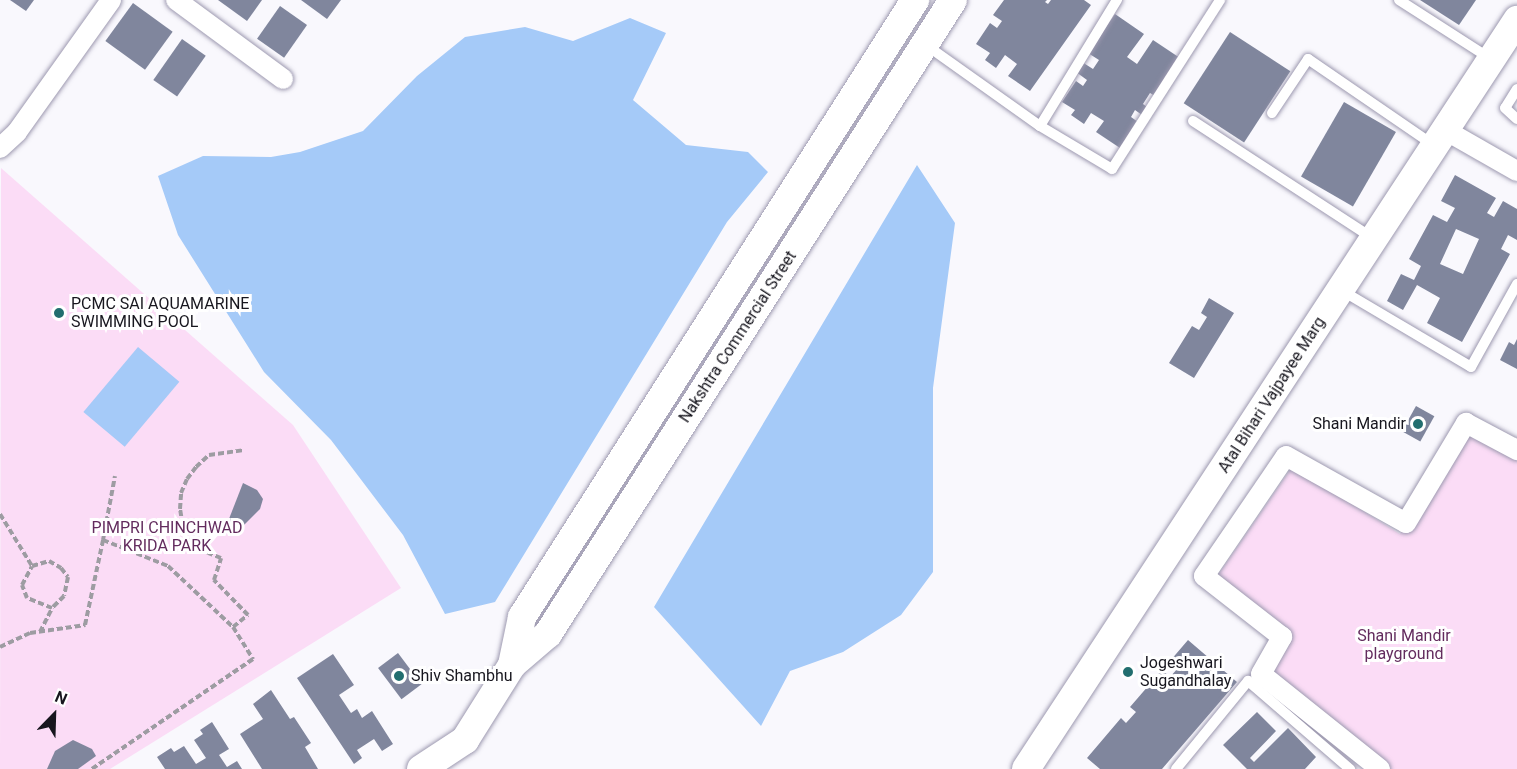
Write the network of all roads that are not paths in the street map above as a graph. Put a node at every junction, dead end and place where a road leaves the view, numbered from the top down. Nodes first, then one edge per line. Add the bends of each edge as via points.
1 (111, 0) edge
2 (176, 0) edge
3 (915, 0) edge
4 (953, 0) edge
5 (1117, 0) edge
6 (1220, 0) edge
7 (1399, 0) edge
8 (1517, 20) edge
9 (925, 44) junction
10 (1492, 59) junction
11 (283, 79) dead end
12 (1517, 89) edge
13 (1272, 113) dead end
14 (1517, 119) edge
15 (1193, 122) dead end
16 (1040, 126) junction
17 (1440, 138) junction
18 (0, 148) edge
19 (1517, 171) edge
20 (1374, 239) junction
21 (1517, 284) edge
22 (1340, 290) junction
23 (1517, 450) edge
24 (512, 665) junction
25 (421, 769) edge
26 (1027, 769) edge
27 (1176, 769) edge
28 (1350, 769) edge
29 (1380, 769) edge

1 - 18 street via 17,132
2 - 11 street
3 - 24 street, Nakshtra Commercial Street via 522,617
4 - 9 street, Nakshtra Commercial Street
5 - 16 lane
6 - 16 lane via 1112,169
7 - 10 lane
8 - 10 street, Atal Bihari Vajpayee Marg
9 - 16 lane
9 - 24 street, Nakshtra Commercial Street via 548,634
10 - 17 street, Atal Bihari Vajpayee Marg
12 - 14 lane via 1505,108
13 - 17 lane via 1308,59
15 - 20 lane
17 - 19 street
17 - 20 street, Atal Bihari Vajpayee Marg
20 - 22 street, Atal Bihari Vajpayee Marg
21 - 22 lane via 1471,367
22 - 26 street, Atal Bihari Vajpayee Marg
23 - 29 street via 1466,423 1406,523 1286,456 1204,576 1282,637 1261,674
24 - 25 street, Nakshtra Commercial Street via 465,740
27 - 28 lane via 1248,681

